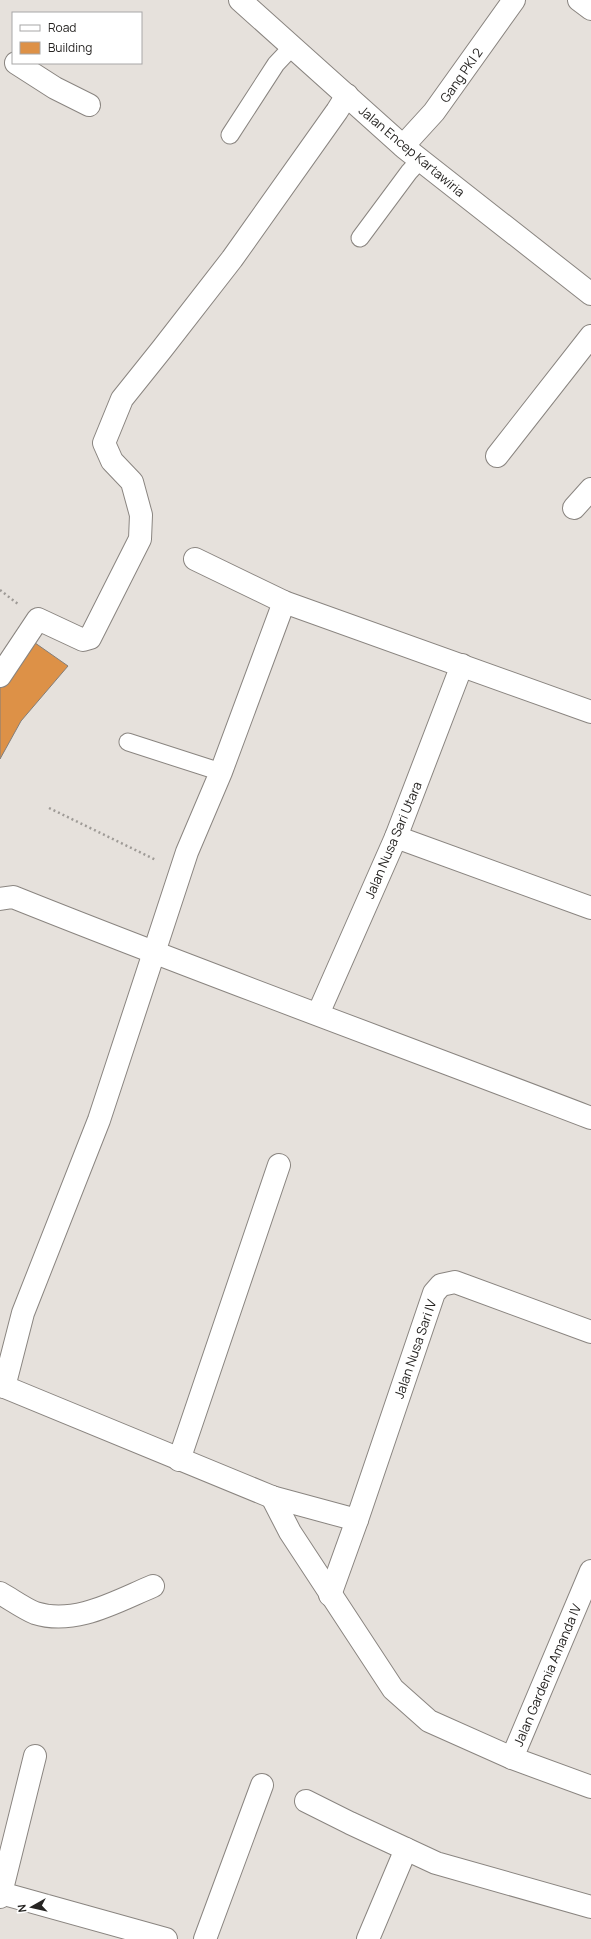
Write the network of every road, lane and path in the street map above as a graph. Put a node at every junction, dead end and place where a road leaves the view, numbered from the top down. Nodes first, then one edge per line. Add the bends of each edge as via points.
1 (240, 0) edge
2 (514, 0) edge
3 (579, 0) edge
4 (591, 9) edge
5 (292, 47) junction
6 (0, 54) edge
7 (12, 61) edge
8 (18, 64) edge
9 (347, 95) junction
10 (89, 105) dead end
11 (230, 135) dead end
12 (411, 153) junction
13 (360, 238) dead end
14 (591, 294) edge
15 (591, 336) edge
16 (497, 456) dead end
17 (591, 490) edge
18 (574, 508) dead end
19 (195, 559) dead end
20 (284, 602) junction
21 (462, 665) junction
22 (0, 676) edge
23 (591, 712) edge
24 (128, 742) dead end
25 (221, 772) junction
26 (49, 808) dead end
27 (396, 837) junction
28 (180, 872) junction
29 (0, 899) edge
30 (591, 908) edge
31 (154, 953) junction
32 (318, 1014) junction
33 (591, 1118) edge
34 (278, 1165) dead end
35 (591, 1332) edge
36 (2, 1386) edge
37 (179, 1460) junction
38 (272, 1497) junction
39 (358, 1520) junction
40 (591, 1571) edge
41 (153, 1586) dead end
42 (0, 1593) edge
43 (330, 1595) junction
44 (35, 1756) dead end
45 (512, 1758) junction
46 (262, 1785) dead end
47 (591, 1787) edge
48 (306, 1800) dead end
49 (406, 1849) junction
50 (0, 1895) edge
51 (591, 1907) edge
52 (166, 1939) edge
53 (205, 1939) edge
54 (368, 1939) edge

1 - 5 street, Jalan Encep Kartawiria
2 - 12 street, Gang PKI 2 via 434,112
3 - 4 street
5 - 9 street, Jalan Encep Kartawiria
5 - 11 lane via 276,64
6 - 7 street
8 - 10 street via 55,88
9 - 12 street, Jalan Encep Kartawiria
9 - 22 street via 232,259 122,399 104,443 112,461 132,482 141,515 140,539 90,638 83,640 38,619
12 - 13 lane via 409,172
12 - 14 street, Jalan Encep Kartawiria
15 - 16 street
17 - 18 street
19 - 20 street
20 - 21 street
20 - 25 street
21 - 23 street
21 - 27 street, Jalan Nusa Sari Utara
24 - 25 lane
25 - 28 street via 186,852
26 - 28 path
27 - 30 street
27 - 32 street, Jalan Nusa Sari Utara
28 - 31 street
29 - 31 street via 13,897
31 - 32 street
31 - 36 street via 99,1120 23,1313
32 - 33 street
34 - 37 street
35 - 39 street, Jalan Nusa Sari IV via 455,1282 441,1285 434,1293
36 - 37 street
37 - 38 street
38 - 39 street
38 - 43 street via 290,1532
39 - 43 street, Jalan Nusa Sari IV
40 - 45 street, Jalan Gardenia Amanda IV
41 - 42 street via 98,1609 70,1616 49,1616 34,1612
43 - 45 street via 393,1689 429,1721
44 - 50 street
45 - 47 street
46 - 53 street
48 - 49 street
49 - 51 street via 436,1863
49 - 54 street
50 - 52 street

